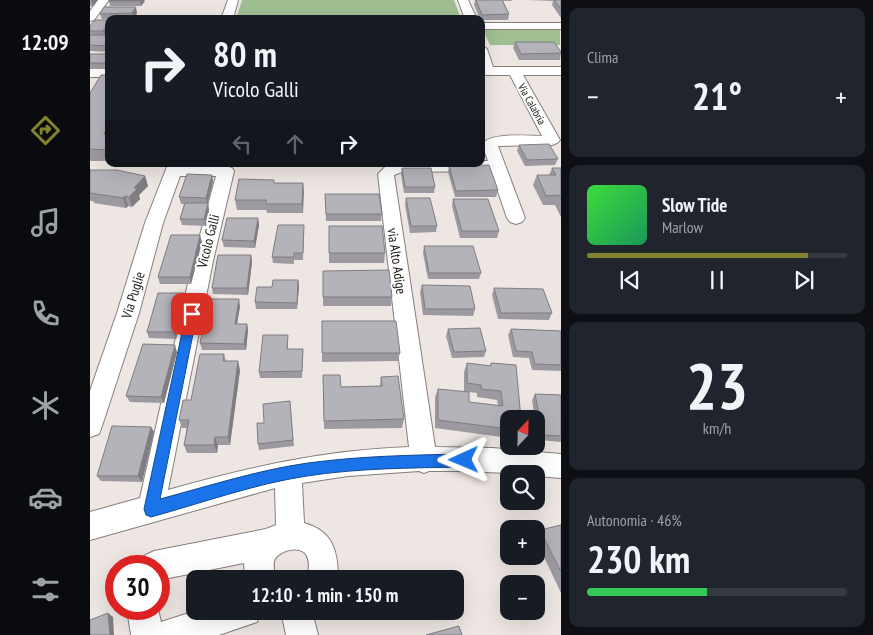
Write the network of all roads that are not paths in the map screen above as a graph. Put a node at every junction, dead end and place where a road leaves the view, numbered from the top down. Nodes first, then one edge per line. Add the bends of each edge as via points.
1 (104, 0) edge
2 (233, 0) edge
3 (463, 0) edge
4 (228, 15) edge
5 (469, 15) edge
6 (90, 18) edge
7 (485, 26) edge
8 (560, 26) edge
9 (485, 70) edge
10 (514, 70) junction
11 (560, 71) edge
12 (90, 73) edge
13 (105, 73) edge
14 (554, 138) edge
15 (485, 166) edge
16 (497, 166) junction
17 (174, 167) edge
18 (402, 167) edge
19 (516, 218) dead end
20 (90, 426) edge
21 (424, 461) junction
22 (560, 466) edge
23 (288, 473) junction
24 (151, 509) junction
25 (90, 526) edge
26 (280, 538) junction
27 (170, 562) edge
28 (259, 570) edge
29 (325, 570) edge
30 (145, 620) edge
31 (216, 620) edge
32 (298, 620) edge
33 (147, 635) edge
34 (167, 635) edge
35 (302, 635) edge

1 - 6 street
2 - 4 street
3 - 5 street
7 - 8 street
9 - 10 street
10 - 11 street
10 - 14 street, Via Calabria
12 - 13 street
14 - 16 street via 493,142 490,146
15 - 16 street, via Alto Adige
16 - 19 street
17 - 20 street, Via Puglie
17 - 24 street, Vicolo Galli via 226,171 203,261
18 - 21 street, via Alto Adige via 386,174
21 - 22 street
21 - 23 street via 360,463
23 - 24 street
23 - 26 street
24 - 25 street
26 - 27 street
26 - 28 street via 263,552
26 - 29 street via 301,534 311,539 324,558
30 - 33 street
31 - 34 street
32 - 35 street

